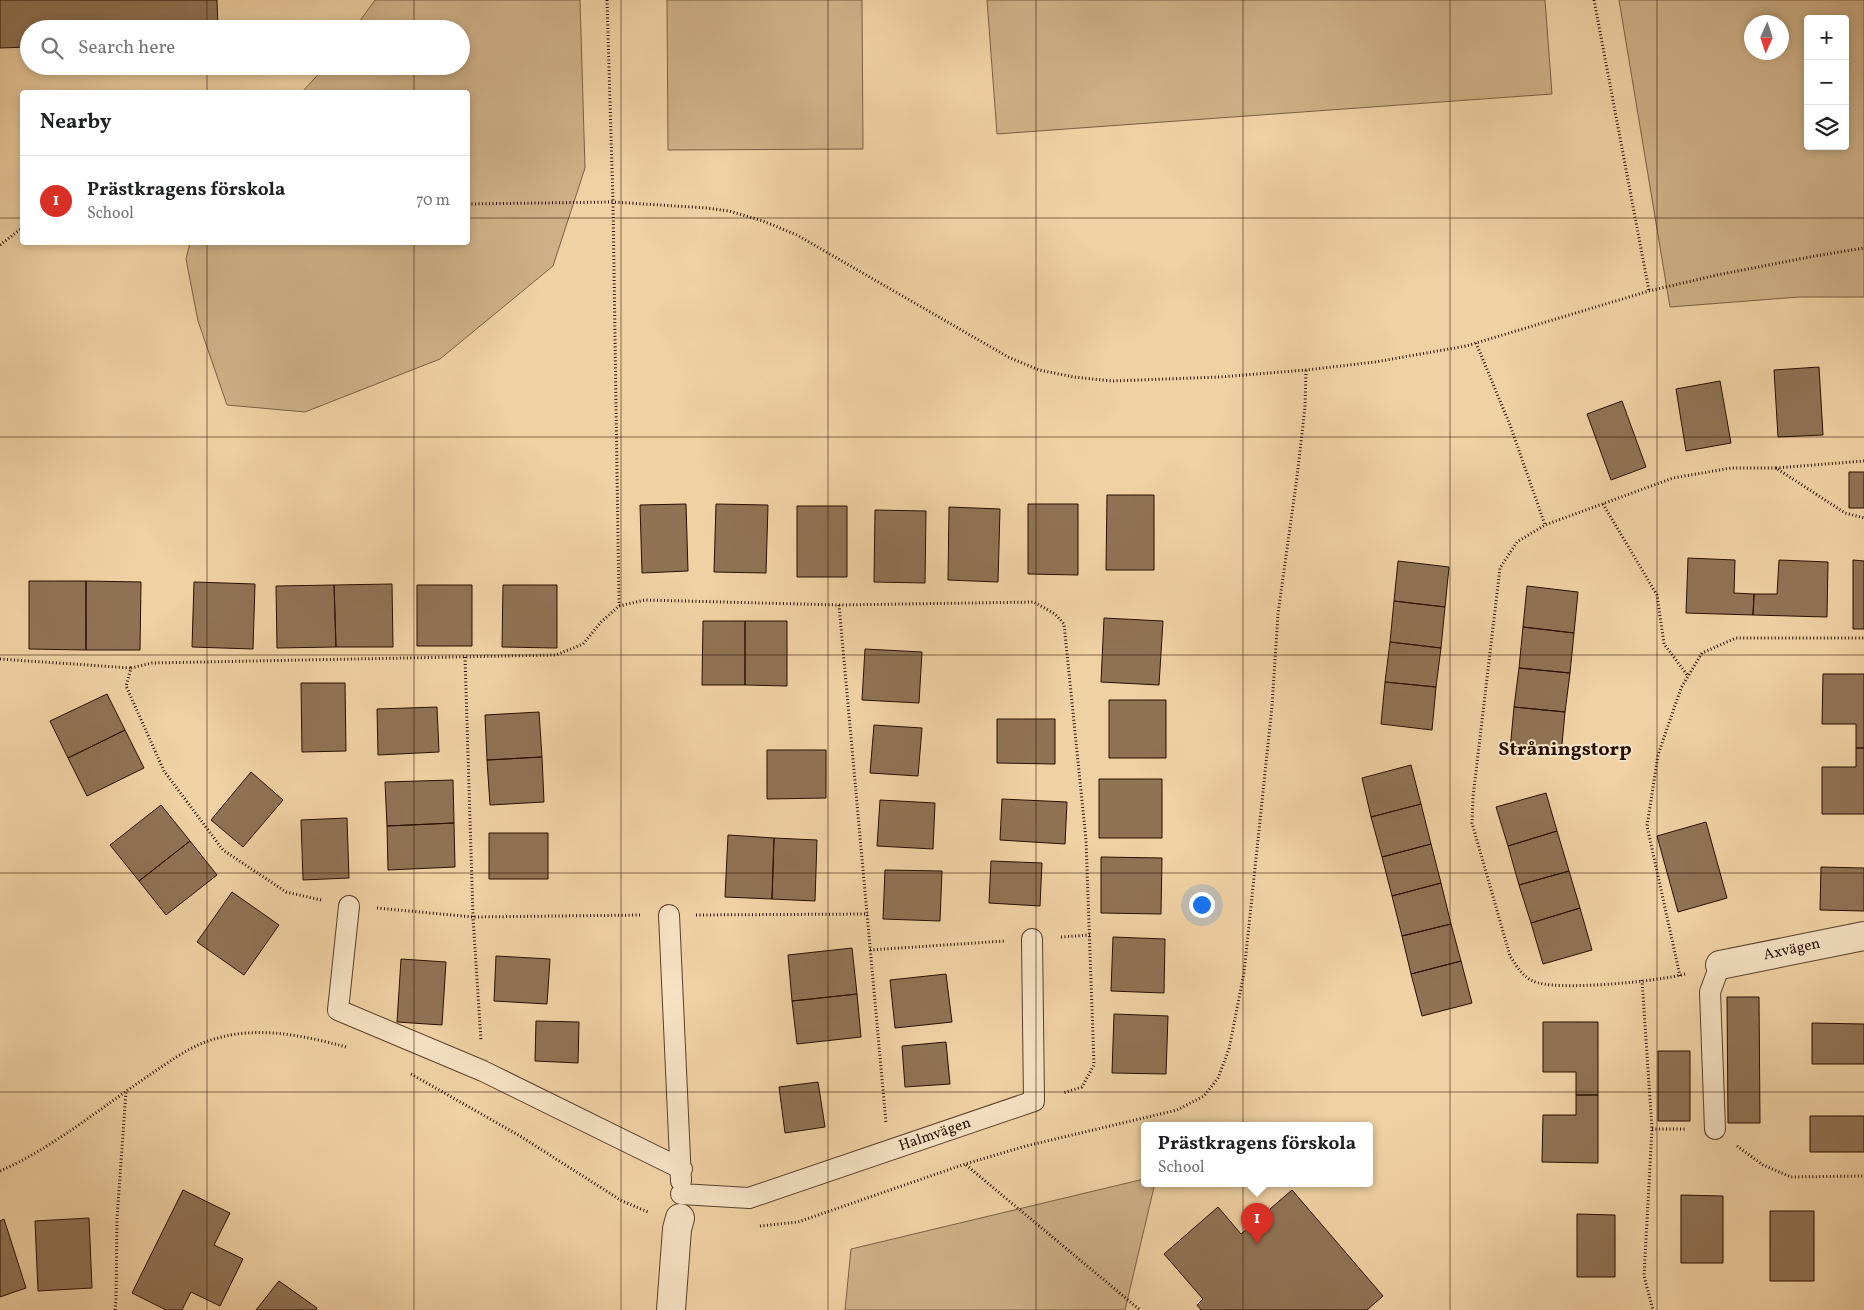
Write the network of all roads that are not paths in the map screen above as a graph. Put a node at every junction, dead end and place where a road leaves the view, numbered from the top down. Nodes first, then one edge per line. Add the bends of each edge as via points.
1 (349, 906) road end
2 (669, 915) dead end
3 (1864, 936) edge
4 (1032, 939) road end
5 (1720, 965) joint
6 (1715, 1129) road end
7 (682, 1169) junction
8 (680, 1206) junction
9 (671, 1310) edge

1 - 7 lane via 338,1010 484,1071
2 - 7 lane
3 - 5 street, Axvägen
4 - 8 lane, Halmvägen via 1034,1100 749,1198
5 - 6 lane via 1710,992
7 - 8 lane
8 - 9 street

